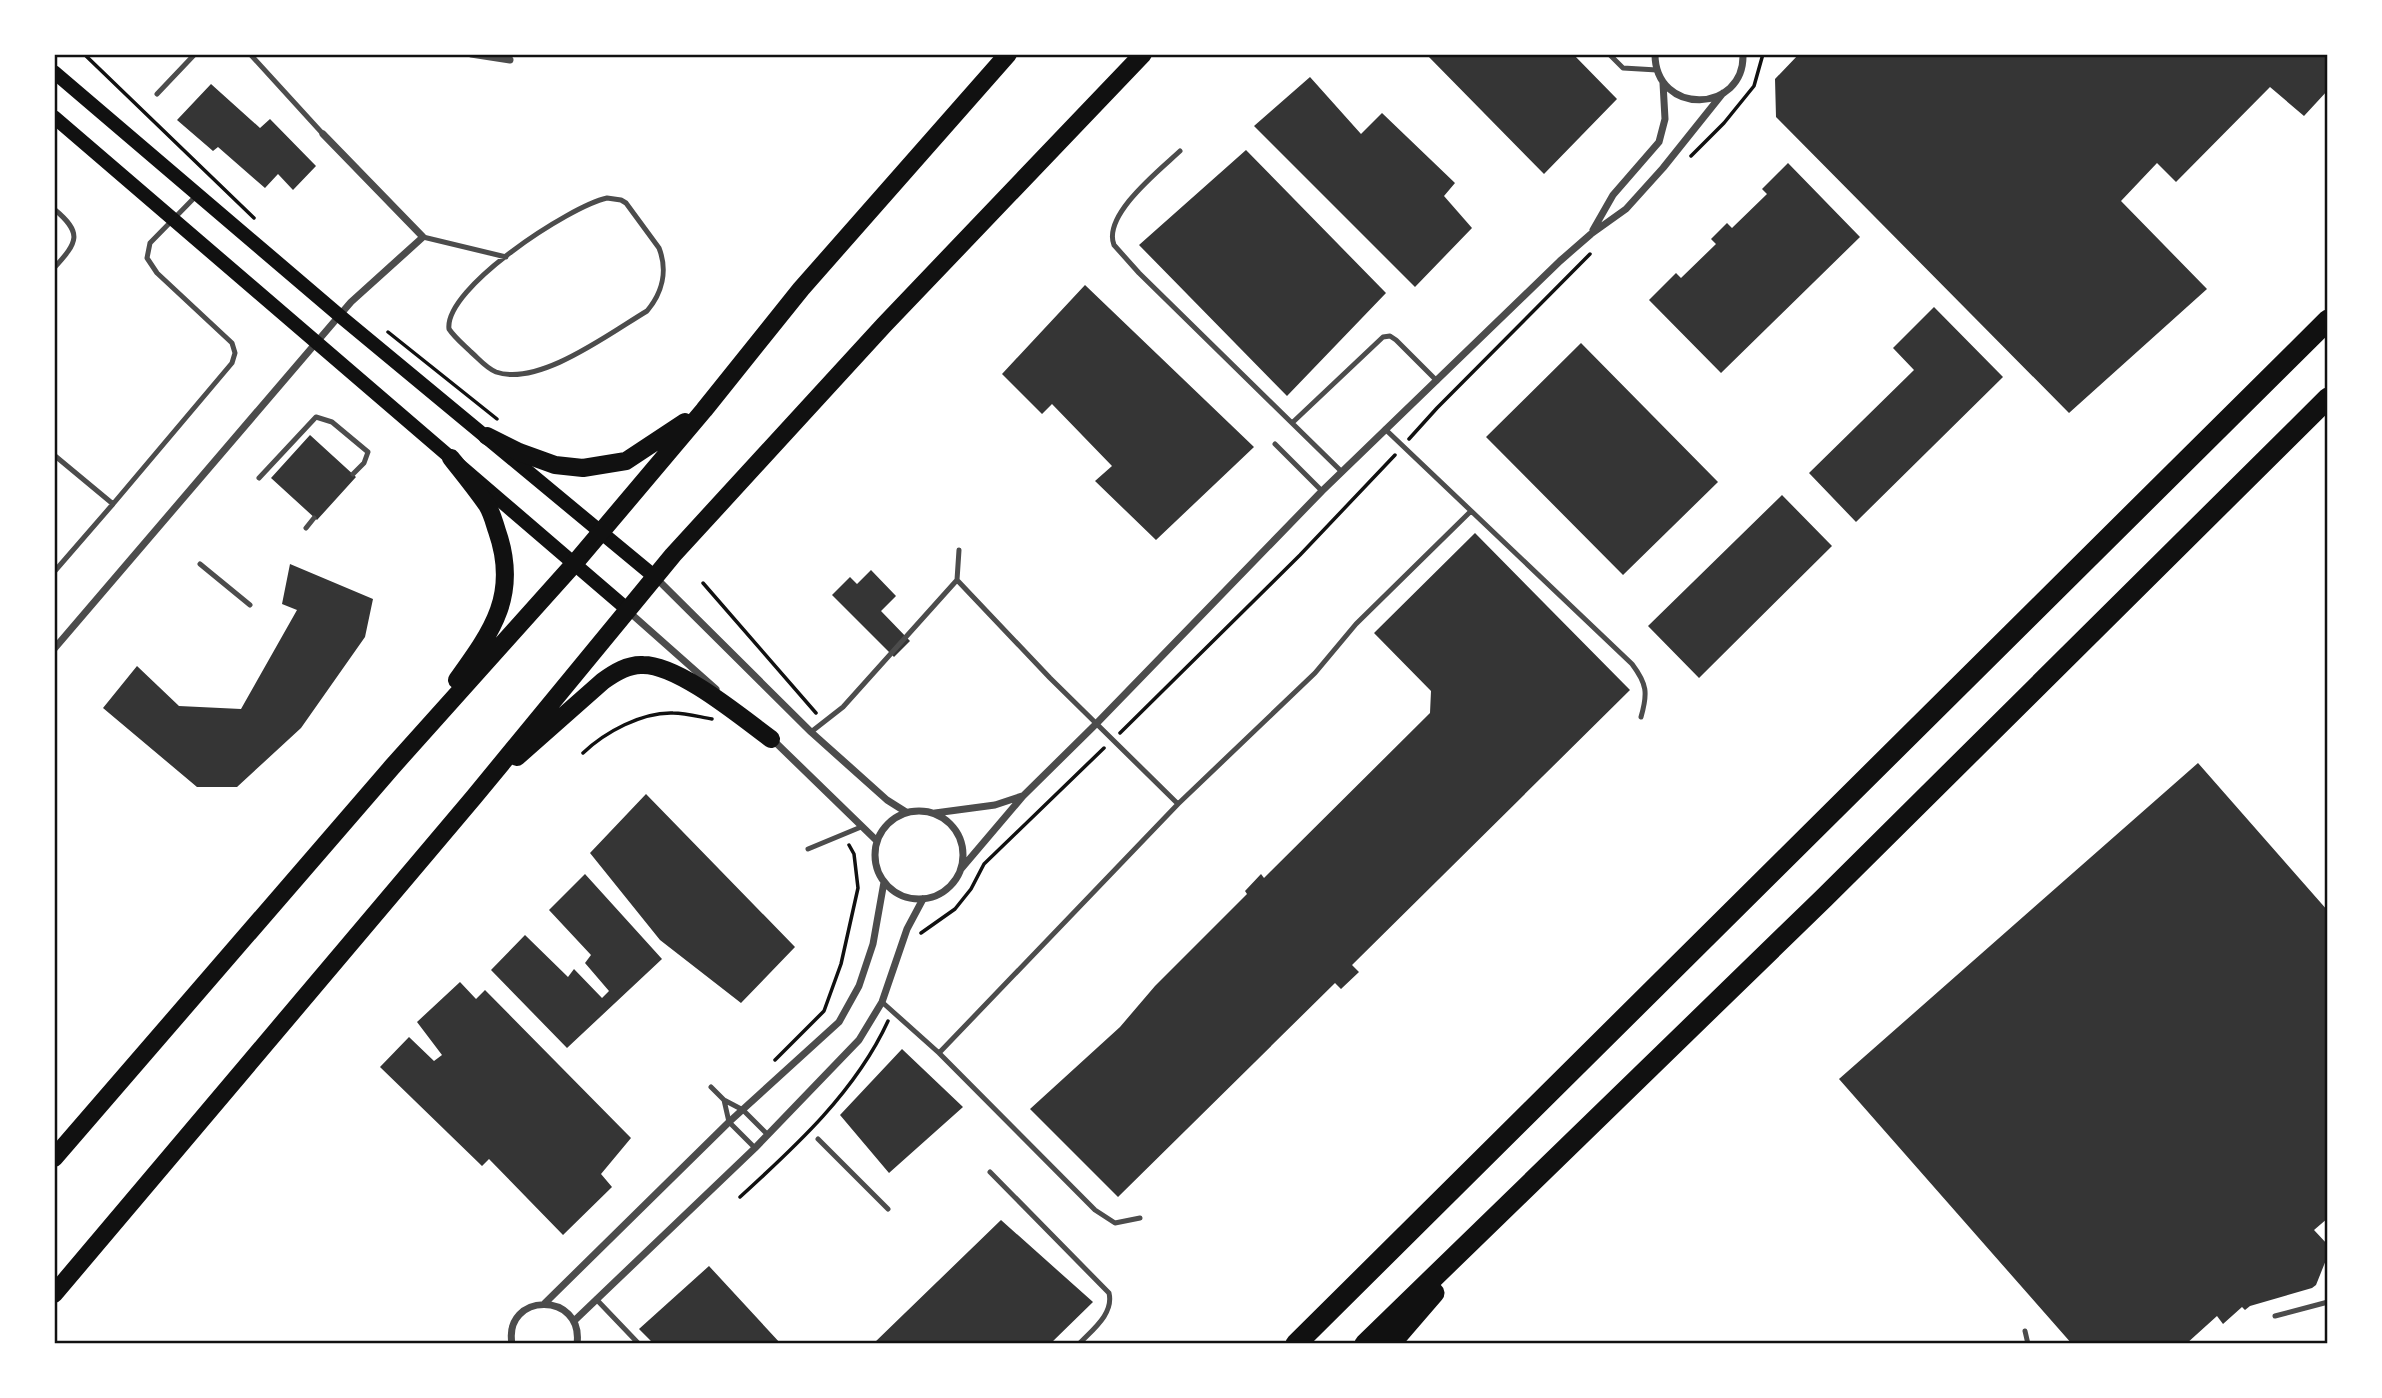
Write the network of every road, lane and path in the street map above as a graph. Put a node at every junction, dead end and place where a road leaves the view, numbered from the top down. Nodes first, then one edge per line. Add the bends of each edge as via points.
1 (84, 54) edge
2 (195, 54) edge
3 (250, 54) edge
4 (471, 54) edge
5 (1008, 54) edge
6 (1143, 54) edge
7 (1609, 54) edge
8 (1655, 54) edge
9 (1743, 54) edge
10 (1763, 54) edge
11 (510, 60) dead end
12 (1657, 70) junction
13 (54, 72) edge
14 (1663, 83) junction
15 (1723, 93) junction
16 (158, 94) dead end
17 (54, 117) edge
18 (323, 134) joint
19 (1180, 151) dead end
20 (1685, 162) dead end
21 (198, 194) junction
22 (54, 209) edge
23 (175, 219) junction
24 (257, 222) dead end
25 (1591, 234) junction
26 (422, 237) junction
27 (1591, 254) dead end
28 (506, 257) junction
29 (54, 268) edge
30 (2328, 302) edge
31 (340, 316) junction
32 (2328, 320) edge
33 (383, 328) dead end
34 (318, 342) junction
35 (1437, 381) junction
36 (2328, 398) edge
37 (704, 410) junction
38 (501, 422) dead end
39 (1292, 423) junction
40 (1385, 429) junction
41 (487, 436) junction
42 (1275, 444) dead end
43 (1402, 446) junction
44 (54, 455) edge
45 (451, 457) junction
46 (2176, 470) junction
47 (1342, 472) junction
48 (353, 474) dead end
49 (259, 478) dead end
50 (1322, 491) junction
51 (113, 504) junction
52 (1470, 512) junction
53 (314, 518) dead end
54 (306, 528) dead end
55 (601, 530) junction
56 (959, 550) dead end
57 (200, 564) dead end
58 (574, 564) junction
59 (54, 572) edge
60 (655, 577) junction
61 (957, 580) junction
62 (702, 583) dead end
63 (250, 605) dead end
64 (628, 610) junction
65 (54, 649) edge
66 (1641, 717) dead end
67 (722, 720) dead end
68 (824, 723) junction
69 (1096, 724) junction
70 (811, 732) junction
71 (771, 739) junction
72 (1112, 740) junction
73 (583, 752) dead end
74 (392, 766) junction
75 (1023, 796) junction
76 (474, 797) junction
77 (1178, 804) junction
78 (906, 812) junction
79 (934, 813) junction
80 (861, 827) junction
81 (843, 835) junction
82 (877, 841) junction
83 (808, 849) dead end
84 (961, 869) junction
85 (884, 882) junction
86 (923, 899) junction
87 (920, 933) dead end
88 (882, 1002) junction
89 (892, 1012) junction
90 (939, 1054) junction
91 (769, 1066) dead end
92 (711, 1087) dead end
93 (724, 1100) junction
94 (743, 1110) junction
95 (729, 1122) junction
96 (767, 1134) junction
97 (818, 1139) dead end
98 (755, 1148) junction
99 (54, 1158) edge
100 (990, 1172) dead end
101 (1527, 1185) junction
102 (740, 1197) dead end
103 (888, 1209) dead end
104 (1140, 1218) dead end
105 (54, 1294) edge
106 (596, 1299) junction
107 (2328, 1301) edge
108 (545, 1304) junction
109 (2275, 1316) dead end
110 (574, 1321) junction
111 (2025, 1331) dead end
112 (512, 1344) edge
113 (577, 1344) edge
114 (639, 1344) edge
115 (1079, 1344) edge
116 (1296, 1344) edge
117 (1364, 1344) edge
118 (1390, 1344) edge
119 (2028, 1344) edge

1 - 24 path
2 - 16 lane
3 - 18 lane
4 - 11 street
5 - 37 main road via 801,289
6 - 60 main road via 884,325
7 - 12 lane via 1623,68
8 - 12 street
9 - 15 street via 1740,74
10 - 20 path via 1754,86
12 - 14 street
13 - 21 main road
14 - 15 street via 1685,98 1711,99
14 - 25 street via 1665,118 1659,142 1613,195
15 - 25 street via 1626,209
17 - 23 main road
18 - 26 street
19 - 39 lane via 1127,202 1114,228 1114,245
21 - 23 lane
21 - 31 main road
22 - 29 lane via 73,227 75,238
23 - 34 main road
23 - 51 lane via 150,243 149,262 232,342 234,354 229,368
25 - 35 street
26 - 28 lane
26 - 31 street
27 - 43 path
28 - 28 lane via 544,228 595,200 616,199 626,203 659,248 663,276 655,302 647,311 557,364 526,374 504,374 487,367 448,325 460,299
30 - 46 highway
31 - 34 street
31 - 41 main road
32 - 46 highway
33 - 38 path
34 - 45 main road
34 - 65 street
35 - 39 lane via 1396,340 1383,337
35 - 40 street
36 - 101 highway via 1825,898
37 - 41 main road via 626,461 583,468 555,465
37 - 55 main road
39 - 47 lane
40 - 43 lane
40 - 47 street
41 - 55 main road
42 - 50 lane
43 - 52 lane
43 - 72 path via 1300,555
44 - 51 lane
45 - 58 main road
45 - 74 main road via 489,508 506,566 504,593 484,643
46 - 116 highway
47 - 50 street
48 - 49 lane via 368,453 332,422 316,417
50 - 69 street
51 - 59 lane
52 - 66 lane via 1632,664 1645,685
52 - 77 lane via 1364,616 1315,673
53 - 54 lane
55 - 58 main road
55 - 60 main road
56 - 61 lane
57 - 63 lane
58 - 64 main road
58 - 74 main road
60 - 64 main road
60 - 70 street
61 - 68 lane
61 - 69 lane
62 - 68 path
64 - 71 street
64 - 76 main road
67 - 73 path via 674,713 649,715 596,740
68 - 70 lane
69 - 72 lane
69 - 75 street
70 - 78 street
71 - 76 main road via 668,671 635,665 603,681
71 - 80 street
72 - 77 lane
72 - 87 path via 984,864 955,909
74 - 99 main road
75 - 79 street via 995,806
75 - 84 street
76 - 105 main road
77 - 90 lane
78 - 79 street
78 - 82 street via 883,828
79 - 84 street via 957,831 963,845
80 - 81 lane
80 - 82 street
81 - 83 lane
81 - 91 path via 854,854 858,888 841,964 824,1011
82 - 85 street via 877,869
84 - 86 street via 950,887
85 - 86 street via 894,892
85 - 94 street via 873,944 845,1013
86 - 88 street via 907,929
88 - 89 lane
88 - 96 street via 859,1040
89 - 90 lane
89 - 102 path via 876,1046 846,1089
90 - 104 lane via 1095,1210 1115,1223
92 - 93 lane
93 - 94 lane
93 - 95 lane
94 - 95 street
94 - 96 lane
95 - 98 lane
95 - 108 street
96 - 98 street
97 - 103 lane
98 - 106 street
100 - 115 lane via 1109,1293 1108,1310
101 - 117 highway
101 - 118 highway
106 - 110 street
106 - 114 lane
107 - 109 lane
108 - 110 street via 556,1306
108 - 112 street via 519,1315
110 - 113 street
111 - 119 lane

